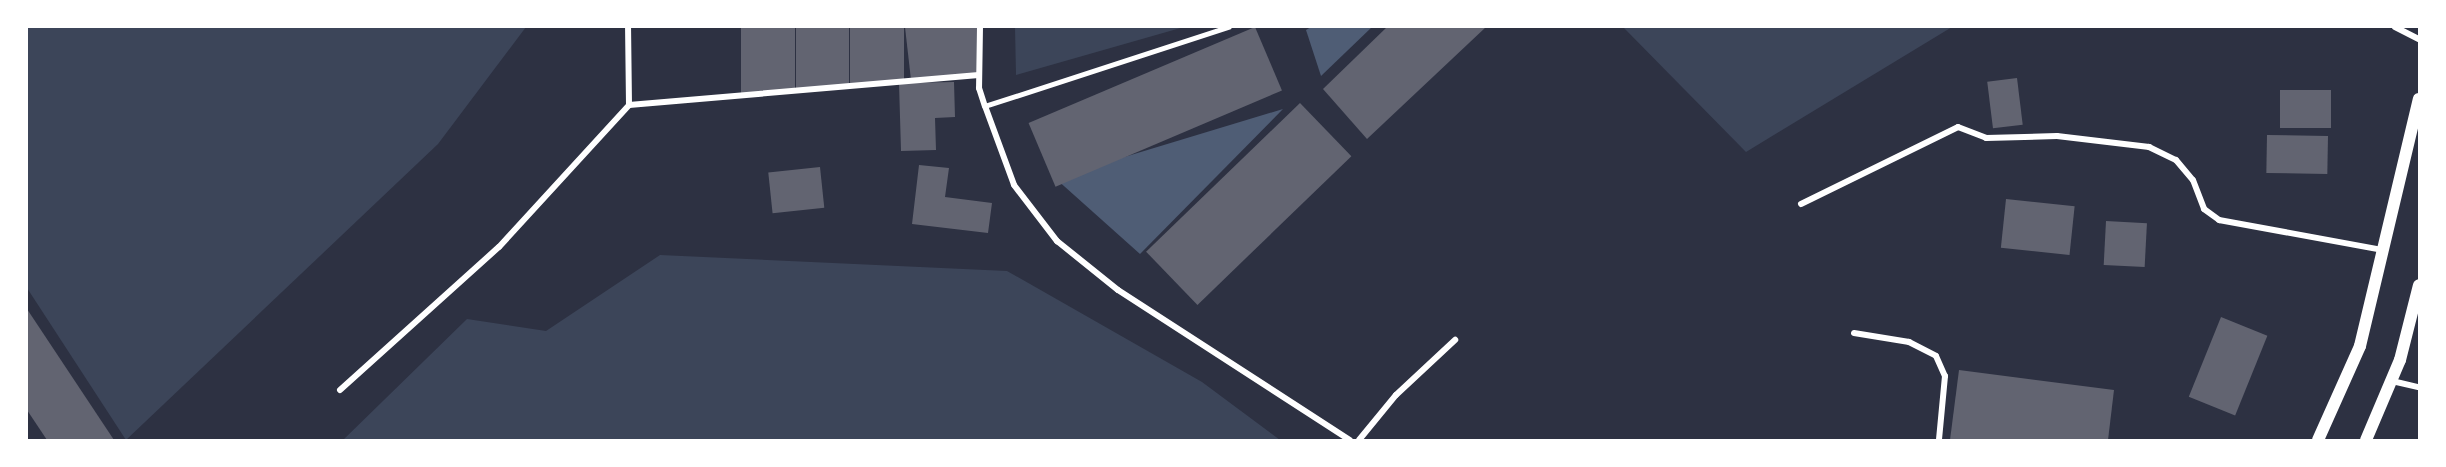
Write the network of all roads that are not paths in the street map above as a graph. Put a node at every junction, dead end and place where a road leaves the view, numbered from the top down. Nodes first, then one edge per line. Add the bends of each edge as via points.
1 (628, 27) edge
2 (980, 27) edge
3 (1228, 27) edge
4 (2395, 27) edge
5 (2419, 39) edge
6 (979, 75) junction
7 (2419, 99) edge
8 (629, 105) junction
9 (985, 106) junction
10 (1801, 204) dead end
11 (2383, 250) junction
12 (2419, 285) edge
13 (1854, 333) dead end
14 (1455, 340) dead end
15 (2391, 380) junction
16 (2419, 387) edge
17 (340, 390) dead end
18 (1350, 440) edge
19 (1359, 440) edge
20 (1939, 440) edge
21 (2318, 440) edge
22 (2366, 440) edge

1 - 8 street
2 - 6 street
3 - 9 lane
4 - 5 street
6 - 8 street
6 - 9 street
7 - 11 main road
8 - 17 street via 499,247
9 - 18 street via 1014,184 1057,242 1118,290
10 - 11 street via 1958,127 1986,138 2057,136 2149,147 2175,160 2193,180 2204,209 2219,220
11 - 21 main road via 2360,346
12 - 15 main road
13 - 20 street via 1909,342 1936,356 1945,376
14 - 19 street via 1396,395
15 - 16 street
15 - 22 main road

